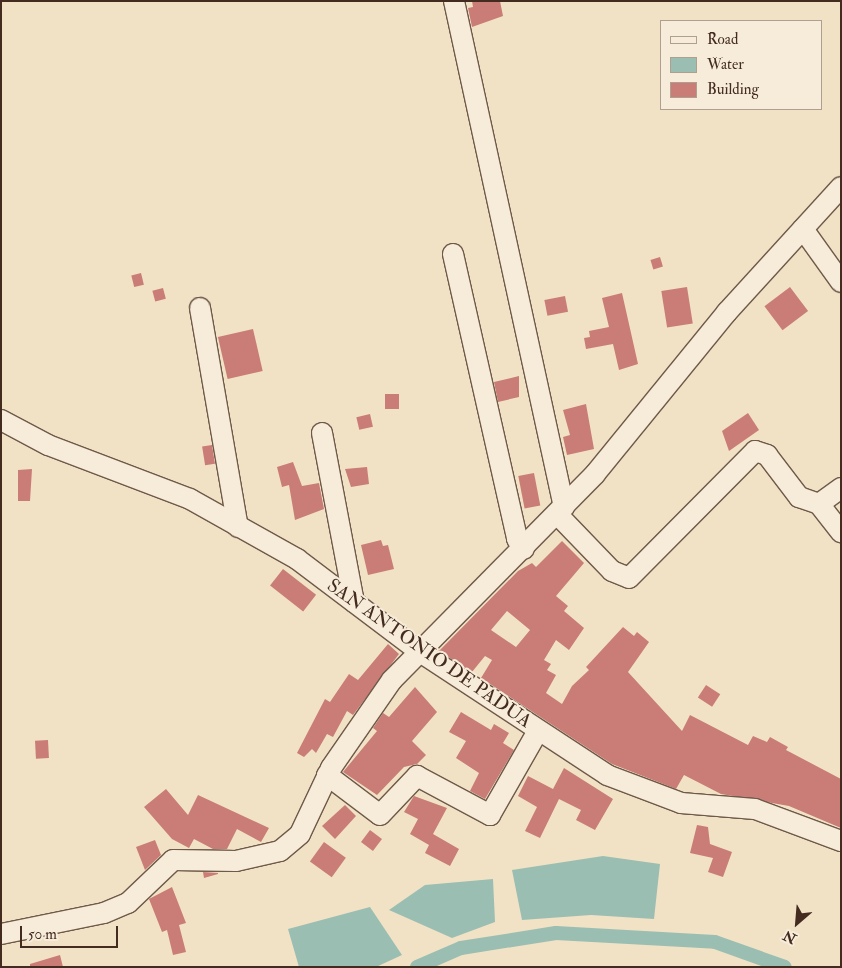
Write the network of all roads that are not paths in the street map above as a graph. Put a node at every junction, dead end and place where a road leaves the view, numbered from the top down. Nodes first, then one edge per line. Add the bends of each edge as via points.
1 (454, 1) edge
2 (841, 187) edge
3 (803, 229) junction
4 (453, 254) dead end
5 (841, 282) edge
6 (200, 308) dead end
7 (1, 420) edge
8 (322, 433) dead end
9 (841, 488) edge
10 (819, 504) junction
11 (561, 510) junction
12 (238, 527) junction
13 (841, 532) edge
14 (524, 549) junction
15 (354, 602) junction
16 (420, 652) junction
17 (538, 731) junction
18 (327, 775) junction
19 (841, 841) edge
20 (1, 934) edge

1 - 11 street
2 - 3 street
3 - 5 street
3 - 11 street
4 - 14 street via 517,539
6 - 12 street
7 - 12 street, SAN ANTONIO DE PADUA via 48,445 190,499
8 - 15 street
9 - 10 street
10 - 11 street via 799,498 768,455 755,451 629,578 612,570
10 - 13 street
11 - 14 street
12 - 15 street, SAN ANTONIO DE PADUA via 297,558
14 - 16 street
15 - 16 street, SAN ANTONIO DE PADUA
16 - 17 street, SAN ANTONIO DE PADUA
16 - 18 street via 363,717
17 - 18 street via 490,815 417,776 380,815
17 - 19 street, SAN ANTONIO DE PADUA via 607,775 681,803 755,809
18 - 20 street via 300,834 280,851 236,861 172,860 128,903 104,913

